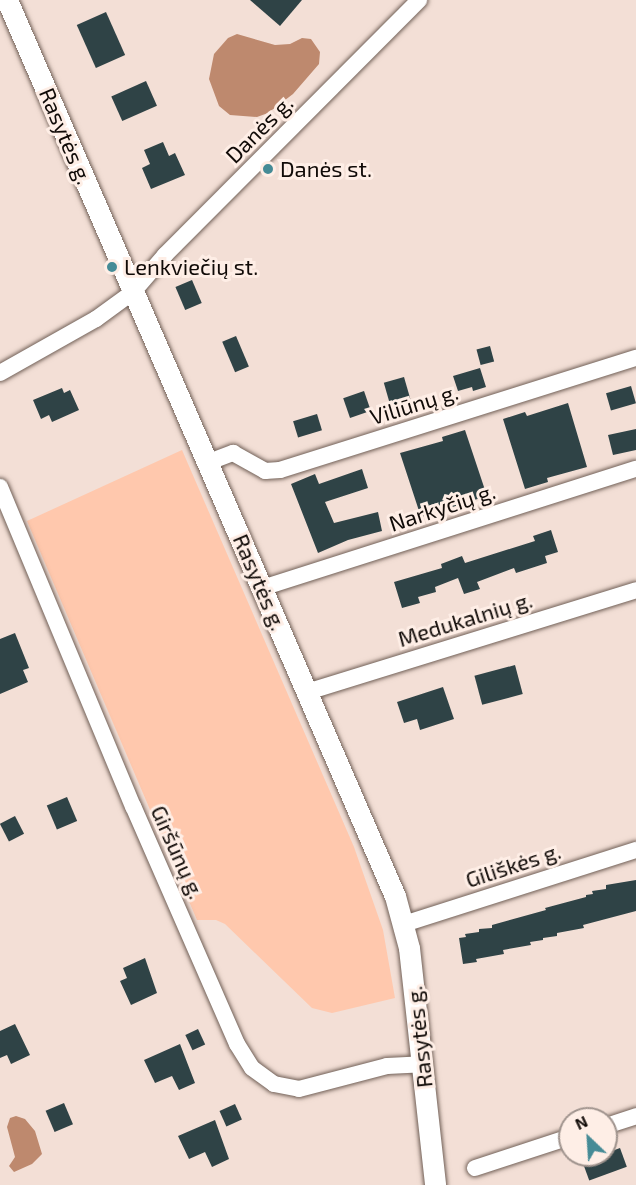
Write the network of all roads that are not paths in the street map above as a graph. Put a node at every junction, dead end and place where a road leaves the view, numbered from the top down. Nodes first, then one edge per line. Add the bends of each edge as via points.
1 (7, 0) edge
2 (419, 0) edge
3 (133, 292) junction
4 (636, 358) edge
5 (0, 373) edge
6 (209, 462) junction
7 (636, 469) edge
8 (0, 487) edge
9 (262, 588) junction
10 (636, 590) edge
11 (307, 692) junction
12 (636, 850) edge
13 (404, 924) junction
14 (422, 1064) junction
15 (636, 1116) edge
16 (618, 1122) edge
17 (558, 1141) edge
18 (475, 1168) dead end
19 (435, 1185) edge

1 - 3 main road, Rasytės g.
2 - 3 street, Danės g. via 165,255
3 - 5 street, Danės g.
3 - 6 main road, Rasytės g.
4 - 6 street, Viliūnų g. via 280,470 266,471 233,453
6 - 9 main road, Rasytės g.
7 - 9 street, Narkyčių g.
8 - 14 street, Giršūnų g. via 133,806 237,1044 252,1068 274,1084 299,1089 387,1066
9 - 11 main road, Rasytės g.
10 - 11 street, Medukalnių g.
11 - 13 main road, Rasytės g. via 383,863
12 - 13 street, Giliškės g.
13 - 14 main road, Rasytės g.
14 - 19 main road, Rasytės g.
15 - 16 street
17 - 18 street

